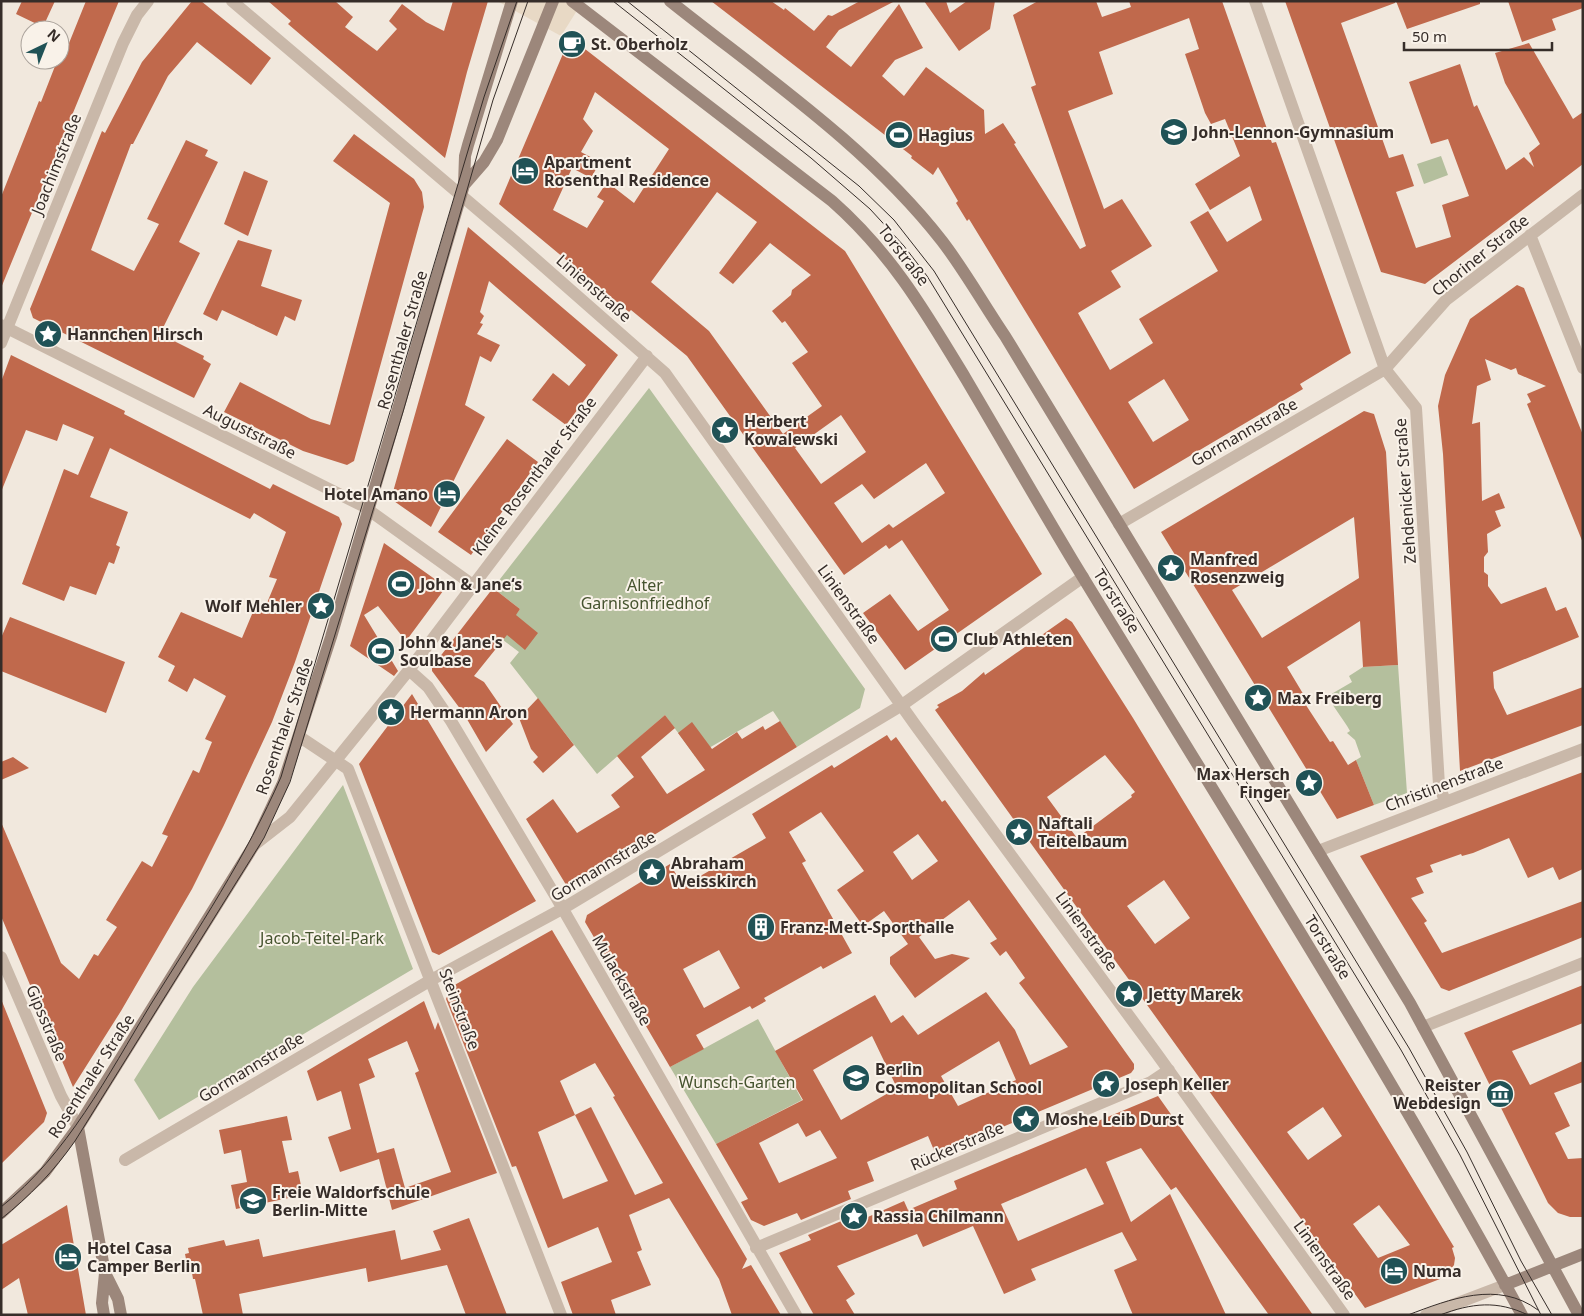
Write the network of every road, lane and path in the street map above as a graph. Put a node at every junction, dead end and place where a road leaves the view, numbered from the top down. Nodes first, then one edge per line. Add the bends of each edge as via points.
1 (148, 1) edge
2 (232, 1) edge
3 (512, 1) edge
4 (553, 1) edge
5 (572, 1) edge
6 (670, 1) edge
7 (1255, 1) edge
8 (462, 190) junction
9 (1583, 195) edge
10 (1530, 235) junction
11 (4, 326) edge
12 (1, 343) edge
13 (647, 356) junction
14 (1583, 368) edge
15 (1385, 369) junction
16 (369, 509) junction
17 (1120, 524) junction
18 (1083, 577) junction
19 (473, 585) junction
20 (409, 670) junction
21 (902, 705) junction
22 (300, 737) junction
23 (1583, 749) edge
24 (335, 760) junction
25 (1445, 801) junction
26 (254, 845) junction
27 (1318, 851) junction
28 (562, 909) junction
29 (1, 957) edge
30 (1583, 963) edge
31 (431, 980) junction
32 (1424, 1027) junction
33 (1169, 1070) junction
34 (78, 1127) junction
35 (125, 1160) dead end
36 (1, 1213) edge
37 (756, 1248) junction
38 (1583, 1254) edge
39 (1552, 1266) junction
40 (105, 1273) junction
41 (1506, 1284) junction
42 (104, 1315) edge
43 (121, 1315) edge
44 (561, 1315) edge
45 (796, 1315) edge
46 (1344, 1315) edge
47 (1426, 1315) edge
48 (1522, 1315) edge
49 (1579, 1315) edge

1 - 11 street, Joachimstraße via 137,14 123,43
2 - 8 street, Linienstraße
3 - 8 main road, Rosenthaler Straße via 465,156
4 - 8 main road, Rosenthaler Straße via 497,140
5 - 18 main road, Torstraße via 832,200 858,224 916,295
6 - 17 main road via 857,151 914,208 937,236 1005,336
7 - 15 street, Zehdenicker Straße
8 - 13 street, Linienstraße
8 - 16 main road, Rosenthaler Straße
9 - 10 street, Choriner Straße
10 - 14 street
10 - 15 street, Choriner Straße via 1446,300
11 - 12 street, Joachimstraße
11 - 16 street, Auguststraße
13 - 19 street, Kleine Rosenthaler Straße
13 - 21 street, Linienstraße via 665,373
15 - 17 street, Gormannstraße
15 - 25 street, Zehdenicker Straße via 1416,408 1439,785
16 - 19 street, Auguststraße
16 - 22 main road, Rosenthaler Straße
17 - 27 main road
18 - 21 street, Gormannstraße
18 - 41 main road, Torstraße via 1356,1025
19 - 20 street, Kleine Rosenthaler Straße
20 - 24 street, Kleine Rosenthaler Straße
20 - 28 street, Mulackstraße via 428,687 451,720
21 - 28 street, Gormannstraße
21 - 33 street, Linienstraße
22 - 24 street, Steinstraße
22 - 26 main road, Rosenthaler Straße
23 - 25 street, Christinenstraße
24 - 26 street, Kleine Rosenthaler Straße via 290,818
24 - 31 street, Steinstraße via 348,768
25 - 27 street, Christinenstraße
26 - 34 main road, Rosenthaler Straße
27 - 32 main road
28 - 31 street, Gormannstraße
28 - 37 street, Mulackstraße
29 - 34 street, Gipsstraße via 61,1096
30 - 32 street
31 - 35 street, Gormannstraße
31 - 44 street, Steinstraße
32 - 39 main road
33 - 37 street, Rückerstraße via 1153,1081
33 - 46 street, Linienstraße
34 - 36 main road, Rosenthaler Straße via 41,1177
34 - 40 main road
37 - 45 street, Mulackstraße
38 - 39 main road
39 - 41 main road
39 - 49 main road
40 - 42 main road
40 - 43 main road via 118,1299
41 - 47 street
41 - 48 main road, Torstraße

